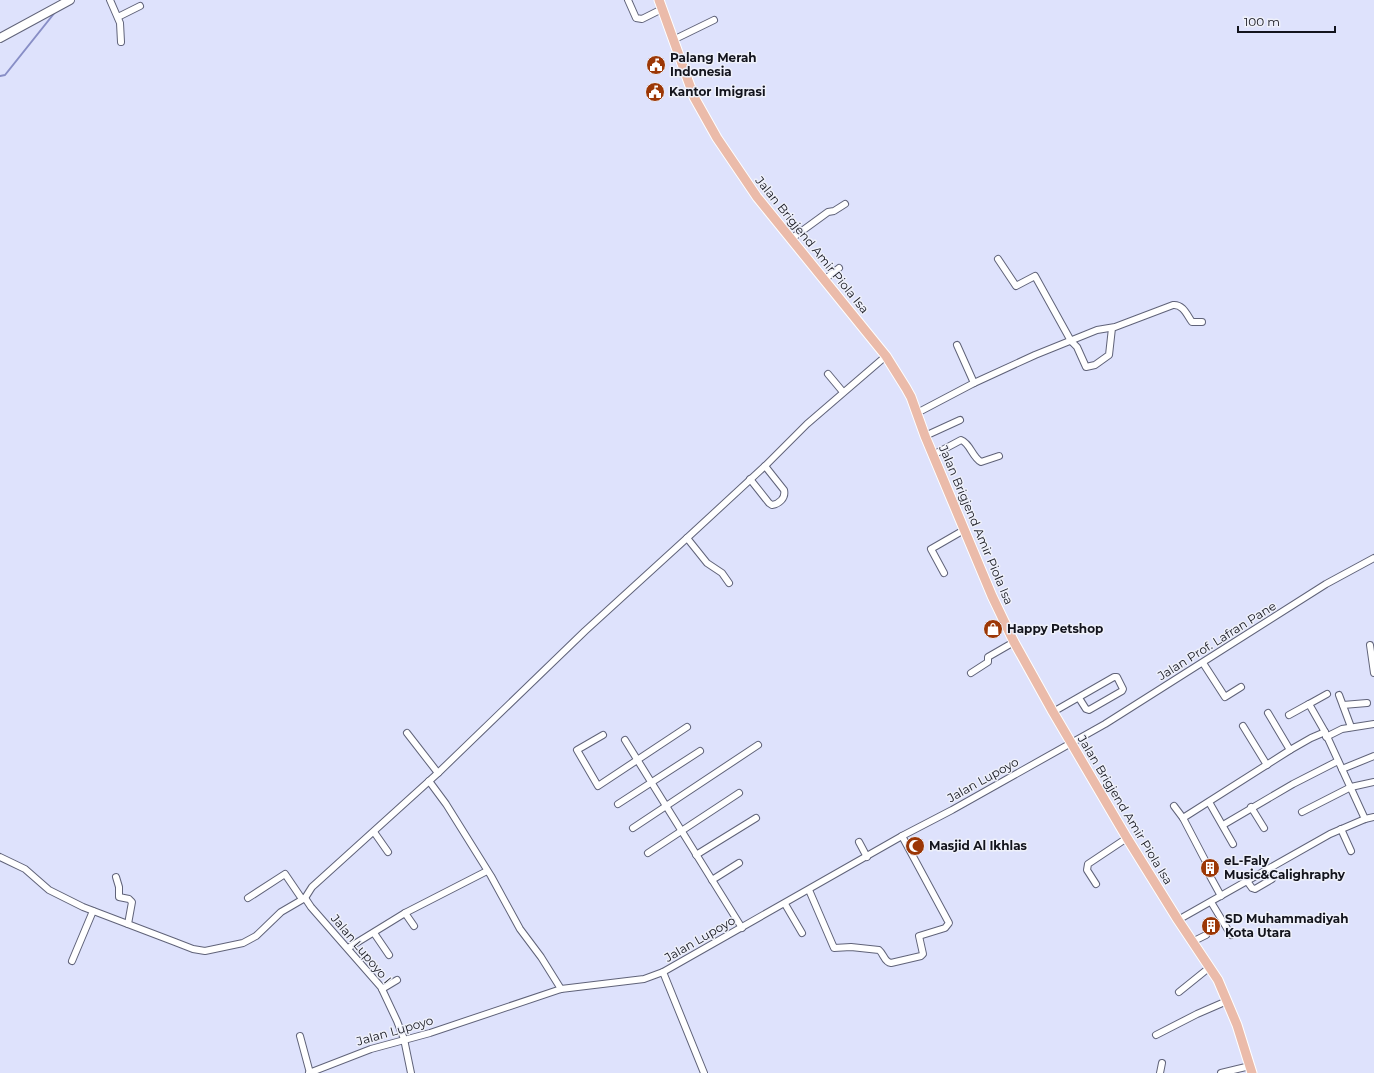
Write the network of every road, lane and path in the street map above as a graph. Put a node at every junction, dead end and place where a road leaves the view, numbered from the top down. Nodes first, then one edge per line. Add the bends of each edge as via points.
1 (70, 0) edge
2 (110, 0) edge
3 (628, 0) edge
4 (659, 0) edge
5 (140, 6) dead end
6 (662, 9) junction
7 (118, 18) junction
8 (714, 20) dead end
9 (0, 38) edge
10 (673, 40) junction
11 (121, 42) dead end
12 (845, 204) dead end
13 (791, 239) junction
14 (998, 259) dead end
15 (839, 268) dead end
16 (824, 280) junction
17 (1202, 322) dead end
18 (1112, 328) junction
19 (1071, 341) junction
20 (957, 345) dead end
21 (886, 356) junction
22 (828, 374) dead end
23 (974, 383) junction
24 (843, 392) junction
25 (917, 413) junction
26 (960, 420) dead end
27 (925, 436) junction
28 (933, 454) junction
29 (1000, 456) dead end
30 (765, 466) junction
31 (750, 479) junction
32 (964, 530) junction
33 (687, 538) junction
34 (1374, 558) edge
35 (944, 573) dead end
36 (729, 584) dead end
37 (1014, 642) junction
38 (1370, 645) dead end
39 (1203, 663) junction
40 (971, 673) dead end
41 (1374, 674) edge
42 (1241, 687) dead end
43 (1327, 694) dead end
44 (1339, 695) dead end
45 (1079, 698) junction
46 (1367, 703) dead end
47 (1309, 704) junction
48 (1343, 705) junction
49 (1053, 712) junction
50 (1268, 713) dead end
51 (1289, 715) dead end
52 (1374, 724) edge
53 (1243, 726) dead end
54 (687, 727) dead end
55 (1351, 728) junction
56 (407, 733) dead end
57 (1326, 734) junction
58 (602, 735) dead end
59 (625, 740) dead end
60 (1072, 743) junction
61 (758, 745) dead end
62 (1290, 750) junction
63 (700, 751) dead end
64 (1374, 756) edge
65 (638, 760) junction
66 (1338, 761) junction
67 (1267, 765) junction
68 (1342, 769) junction
69 (438, 773) junction
70 (429, 781) junction
71 (651, 782) junction
72 (1374, 782) edge
73 (1351, 787) junction
74 (739, 793) dead end
75 (1210, 802) junction
76 (618, 804) dead end
77 (666, 806) junction
78 (1174, 806) dead end
79 (1251, 807) junction
80 (1302, 812) dead end
81 (1374, 817) edge
82 (756, 818) dead end
83 (1183, 818) junction
84 (1365, 819) junction
85 (1223, 825) junction
86 (633, 828) dead end
87 (1264, 828) dead end
88 (1341, 829) junction
89 (681, 831) junction
90 (374, 832) junction
91 (902, 836) junction
92 (1127, 838) junction
93 (859, 842) dead end
94 (1234, 844) dead end
95 (1351, 851) dead end
96 (388, 852) dead end
97 (648, 853) dead end
98 (696, 855) junction
99 (868, 856) junction
100 (0, 857) edge
101 (1206, 862) dead end
102 (739, 863) dead end
103 (487, 870) junction
104 (1210, 876) dead end
105 (116, 877) dead end
106 (1272, 879) dead end
107 (712, 880) junction
108 (1248, 881) junction
109 (1096, 884) dead end
110 (809, 890) junction
111 (1221, 896) junction
112 (248, 898) dead end
113 (303, 898) junction
114 (1211, 902) junction
115 (784, 904) junction
116 (93, 911) junction
117 (405, 913) junction
118 (1178, 920) junction
119 (128, 924) junction
120 (414, 926) dead end
121 (742, 928) junction
122 (374, 933) junction
123 (802, 933) dead end
124 (1206, 935) dead end
125 (1232, 935) dead end
126 (1192, 942) junction
127 (348, 948) junction
128 (389, 955) dead end
129 (72, 962) dead end
130 (1210, 967) junction
131 (663, 972) junction
132 (397, 980) dead end
133 (382, 989) junction
134 (561, 989) junction
135 (1179, 992) dead end
136 (1227, 1000) junction
137 (1156, 1035) dead end
138 (300, 1036) dead end
139 (404, 1039) junction
140 (1162, 1063) dead end
141 (322, 1070) edge
142 (1251, 1070) edge
143 (309, 1073) edge
144 (411, 1073) edge
145 (704, 1073) edge
146 (1160, 1073) edge
147 (1221, 1073) edge

1 - 9 street
2 - 7 street
3 - 6 street via 638,19 642,20
4 - 6 main road, Jalan Brigjend Amir Piola Isa
5 - 7 street
6 - 10 main road, Jalan Brigjend Amir Piola Isa
7 - 11 street
8 - 10 street
10 - 13 main road, Jalan Brigjend Amir Piola Isa via 694,97 717,138 757,197
12 - 13 street via 828,212
13 - 16 main road, Jalan Brigjend Amir Piola Isa
14 - 19 street via 1016,286 1035,276
15 - 16 street
16 - 21 main road, Jalan Brigjend Amir Piola Isa
17 - 18 street via 1192,322 1184,309 1176,304
18 - 19 street via 1097,330
18 - 19 street via 1109,355 1088,368
19 - 23 street
20 - 23 street
21 - 24 street
21 - 25 main road, Jalan Brigjend Amir Piola Isa via 906,388
22 - 24 street
23 - 25 street
24 - 30 street
25 - 27 main road, Jalan Brigjend Amir Piola Isa
26 - 27 street
27 - 28 main road, Jalan Brigjend Amir Piola Isa
28 - 29 street via 961,440 981,462
28 - 32 main road, Jalan Brigjend Amir Piola Isa
30 - 31 street
30 - 31 street via 784,490 785,494 778,503 769,503
31 - 33 street
32 - 35 street via 931,549
32 - 37 main road, Jalan Brigjend Amir Piola Isa
33 - 36 street via 707,563 722,574
33 - 69 street via 585,631
34 - 39 street, Jalan Prof. Lafran Pane via 1326,584
37 - 40 street via 988,657 988,662
37 - 49 main road, Jalan Brigjend Amir Piola Isa
38 - 41 street
39 - 42 street via 1225,697
39 - 60 street, Jalan Prof. Lafran Pane
43 - 47 street
44 - 48 street
45 - 45 street via 1089,710 1123,689 1116,677
45 - 49 street
46 - 48 street
47 - 51 street
47 - 57 street
48 - 55 street
49 - 60 main road, Jalan Brigjend Amir Piola Isa
50 - 62 street
52 - 55 street
53 - 67 street
54 - 65 street
55 - 57 street
56 - 69 street
57 - 62 street via 1311,738
57 - 66 street
58 - 65 street via 578,750 598,786
59 - 65 street
60 - 91 street, Jalan Lupoyo
60 - 92 main road, Jalan Brigjend Amir Piola Isa
61 - 77 street
62 - 67 street
63 - 71 street
64 - 68 street
65 - 71 street
66 - 68 street
66 - 79 street
67 - 75 street
68 - 73 street
69 - 70 street
70 - 90 street
70 - 103 street
71 - 76 street
71 - 77 street
72 - 73 street
73 - 80 street
73 - 84 street
74 - 89 street
75 - 83 street
75 - 85 street
77 - 86 street
77 - 89 street
78 - 83 street
79 - 85 street
79 - 87 street
81 - 84 street
82 - 98 street
83 - 101 street
84 - 88 street
85 - 94 street
88 - 95 street
88 - 108 street
89 - 97 street
89 - 98 street
90 - 96 street
90 - 113 street
91 - 99 street, Jalan Lupoyo
91 - 110 street via 949,921 946,928 919,936 923,955 888,963 879,950 834,948
92 - 109 street via 1088,864 1087,870
92 - 118 main road, Jalan Brigjend Amir Piola Isa
93 - 99 street
98 - 107 street
99 - 110 street, Jalan Lupoyo
100 - 116 street via 25,869 48,890
102 - 107 street
103 - 117 street
103 - 134 street via 520,929
104 - 111 street
105 - 119 street via 119,897 132,902
106 - 108 street via 1255,889
107 - 121 street
108 - 111 street
110 - 115 street, Jalan Lupoyo
111 - 114 street
112 - 113 street, Jalan Lupoyo I via 285,874
113 - 119 street via 281,912 249,940 211,950 193,949
113 - 127 street, Jalan Lupoyo I
114 - 118 street
114 - 125 street
115 - 121 street, Jalan Lupoyo
115 - 123 street
116 - 119 street
116 - 129 street
117 - 120 street
117 - 122 street
118 - 126 main road, Jalan Brigjend Amir Piola Isa
121 - 131 street, Jalan Lupoyo
122 - 127 street
122 - 128 street
124 - 126 street
126 - 130 main road, Jalan Brigjend Amir Piola Isa
127 - 133 street, Jalan Lupoyo I
130 - 135 street
130 - 136 main road, Jalan Brigjend Amir Piola Isa
131 - 134 street, Jalan Lupoyo via 638,980
131 - 145 street
132 - 133 street
133 - 139 street, Jalan Lupoyo I
134 - 139 street, Jalan Lupoyo
136 - 137 street
136 - 142 main road, Jalan Brigjend Amir Piola Isa
138 - 143 street
139 - 141 street, Jalan Lupoyo via 371,1049
139 - 144 street, Jalan Lupoyo I
140 - 146 street
141 - 143 street, Jalan Lupoyo
142 - 147 street

